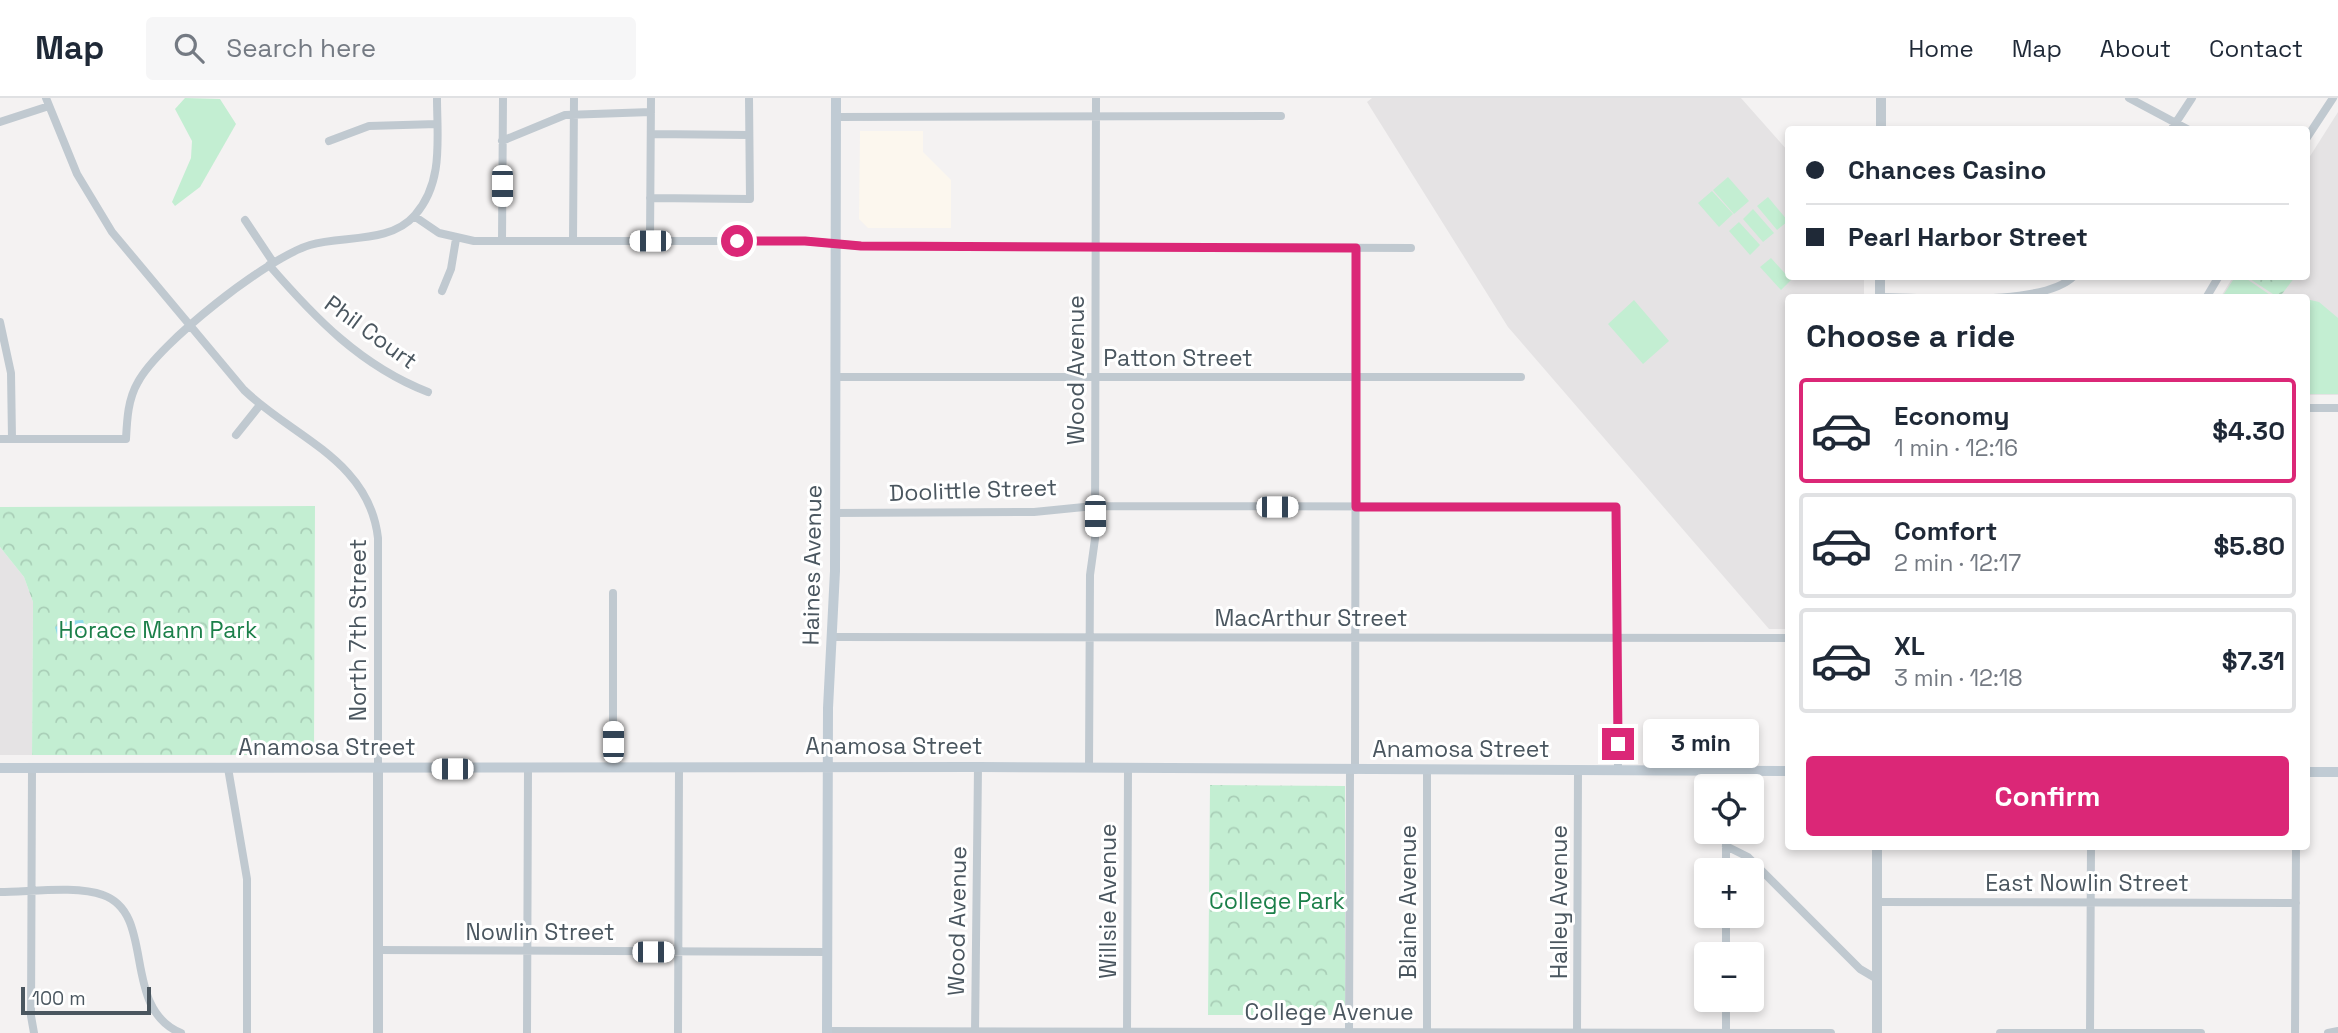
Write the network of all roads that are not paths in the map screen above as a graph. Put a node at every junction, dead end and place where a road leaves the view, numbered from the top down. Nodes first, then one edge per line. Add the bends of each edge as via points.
1 (437, 98) edge
2 (503, 98) edge
3 (574, 98) edge
4 (651, 98) edge
5 (749, 98) edge
6 (836, 98) edge
7 (1096, 98) edge
8 (1881, 98) edge
9 (2129, 98) edge
10 (2192, 98) edge
11 (2333, 98) edge
12 (48, 102) edge
13 (651, 112) junction
14 (574, 113) junction
15 (1096, 116) junction
16 (1280, 116) dead end
17 (836, 117) junction
18 (0, 122) edge
19 (437, 124) junction
20 (2174, 125) edge
21 (1881, 126) edge
22 (2310, 133) edge
23 (651, 134) junction
24 (749, 135) junction
25 (329, 141) dead end
26 (502, 141) junction
27 (650, 198) junction
28 (414, 216) junction
29 (245, 220) dead end
30 (456, 239) junction
31 (502, 241) junction
32 (573, 241) junction
33 (650, 241) junction
34 (836, 244) junction
35 (1096, 246) junction
36 (1356, 248) junction
37 (1411, 248) dead end
38 (271, 264) junction
39 (2068, 280) edge
40 (442, 291) dead end
41 (2036, 294) edge
42 (0, 322) edge
43 (190, 327) junction
44 (835, 377) junction
45 (1095, 377) junction
46 (1355, 377) junction
47 (1521, 377) dead end
48 (428, 392) dead end
49 (260, 405) junction
50 (2310, 408) edge
51 (2338, 408) edge
52 (236, 435) dead end
53 (0, 439) edge
54 (12, 439) junction
55 (1094, 506) junction
56 (1356, 507) junction
57 (835, 513) junction
58 (613, 593) dead end
59 (833, 637) junction
60 (1090, 637) junction
61 (1356, 637) junction
62 (1617, 637) junction
63 (1785, 638) edge
64 (827, 767) junction
65 (978, 767) junction
66 (0, 768) edge
67 (32, 768) junction
68 (228, 768) junction
69 (378, 768) junction
70 (613, 768) junction
71 (679, 768) junction
72 (1089, 768) junction
73 (528, 769) junction
74 (1128, 769) junction
75 (1353, 770) junction
76 (1578, 770) junction
77 (1618, 770) junction
78 (1427, 771) junction
79 (1727, 771) joint
80 (1785, 771) edge
81 (2310, 772) edge
82 (2338, 772) edge
83 (1726, 846) joint
84 (1877, 850) edge
85 (2091, 850) edge
86 (2296, 850) edge
87 (1726, 858) edge
88 (0, 892) edge
89 (32, 892) junction
90 (1877, 902) junction
91 (2091, 902) junction
92 (2296, 903) junction
93 (378, 950) junction
94 (527, 951) junction
95 (678, 952) junction
96 (828, 952) junction
97 (1877, 979) junction
98 (1726, 1012) edge
99 (1349, 1031) junction
100 (2338, 1031) edge
101 (827, 1032) edge
102 (975, 1032) edge
103 (1127, 1032) edge
104 (1277, 1032) edge
105 (1427, 1032) edge
106 (1577, 1032) edge
107 (1727, 1032) edge
108 (34, 1033) edge
109 (181, 1033) edge
110 (247, 1033) edge
111 (378, 1033) edge
112 (527, 1033) edge
113 (678, 1033) edge
114 (1831, 1033) edge
115 (1877, 1033) edge
116 (2000, 1033) edge
117 (2090, 1033) edge
118 (2201, 1033) edge
119 (2295, 1033) edge
120 (2328, 1033) edge

1 - 19 street
2 - 26 street
3 - 14 street
4 - 13 street
5 - 24 street
6 - 17 main road, Haines Avenue
7 - 15 street, Wood Avenue
8 - 21 street
9 - 20 street
10 - 20 street
11 - 22 street
12 - 18 street
12 - 43 street, North 7th Street via 93,204
13 - 14 street
13 - 23 street
14 - 26 street
14 - 32 street
15 - 16 street
15 - 17 street
15 - 35 street, Wood Avenue
17 - 34 main road, Haines Avenue
19 - 25 street via 369,126
19 - 28 street via 434,182
23 - 24 street
23 - 27 street
24 - 27 street via 750,199
26 - 31 street
27 - 33 street
28 - 30 street
28 - 38 street via 385,233 310,246
29 - 38 street, Phil Court
30 - 31 street
30 - 40 street
31 - 32 street
32 - 33 street
33 - 34 street
34 - 35 street
34 - 44 main road, Haines Avenue
35 - 36 street
35 - 45 street, Wood Avenue
36 - 37 street
36 - 46 street
38 - 43 street
38 - 48 street, Phil Court via 326,328 396,380
39 - 41 street
42 - 54 street via 12,383
43 - 49 street, North 7th Street
43 - 54 street via 136,385 126,439
44 - 45 street, Patton Street
44 - 57 main road, Haines Avenue
45 - 46 street, Patton Street
45 - 55 street, Wood Avenue
46 - 47 street, Patton Street
46 - 56 street
49 - 52 street
49 - 69 street, North 7th Street via 349,472 366,494 376,519
50 - 51 street
53 - 54 street
55 - 56 street, Doolittle Street
55 - 57 street, Doolittle Street via 1034,512
55 - 60 street, Wood Avenue
56 - 61 street
56 - 62 street, Doolittle Street via 1616,507
57 - 59 main road, Haines Avenue
58 - 70 street
59 - 60 street, MacArthur Street
59 - 64 main road, Haines Avenue
60 - 61 street, MacArthur Street
60 - 72 street, Wood Avenue
61 - 62 street, MacArthur Street
61 - 75 street
62 - 63 street, MacArthur Street
62 - 77 street
64 - 65 main road, Anamosa Street
64 - 71 main road, Anamosa Street
64 - 96 main road, Haines Avenue
65 - 72 main road, Anamosa Street
65 - 102 street, Wood Avenue
66 - 67 main road, Anamosa Street
67 - 68 main road, Anamosa Street
67 - 89 street
68 - 69 main road, Anamosa Street
68 - 110 street via 247,878
69 - 73 main road, Anamosa Street
69 - 93 street, North 7th Street
70 - 71 main road, Anamosa Street
70 - 73 main road, Anamosa Street
71 - 95 street
72 - 74 main road, Anamosa Street
73 - 94 street
74 - 75 main road, Anamosa Street
74 - 103 street, Willsie Avenue
75 - 78 main road, Anamosa Street
75 - 99 street
76 - 77 main road, Anamosa Street
76 - 78 main road, Anamosa Street
76 - 106 street, Halley Avenue
77 - 79 main road, Anamosa Street
78 - 105 street, Blaine Avenue
79 - 80 main road, Anamosa Street
81 - 82 main road
83 - 87 street
83 - 97 street via 1748,857 1860,969
84 - 90 street
85 - 91 street
86 - 92 street
88 - 89 street
89 - 108 street
89 - 109 street via 90,892 123,907 148,1001 167,1026
90 - 91 street, East Nowlin Street
90 - 97 street
91 - 92 street, East Nowlin Street
91 - 117 street
92 - 119 street
93 - 94 street, Nowlin Street
93 - 111 street, North 7th Street
94 - 95 street, Nowlin Street
94 - 112 street
95 - 96 street, Nowlin Street
95 - 113 street
96 - 101 main road, Haines Avenue
97 - 115 street
98 - 107 street
99 - 104 street, College Avenue
99 - 105 street, College Avenue
100 - 120 street
101 - 102 street, College Avenue
102 - 103 street, College Avenue
103 - 104 street, College Avenue
105 - 106 street, College Avenue
106 - 107 street, College Avenue
107 - 114 street, College Avenue
116 - 117 street
117 - 118 street

